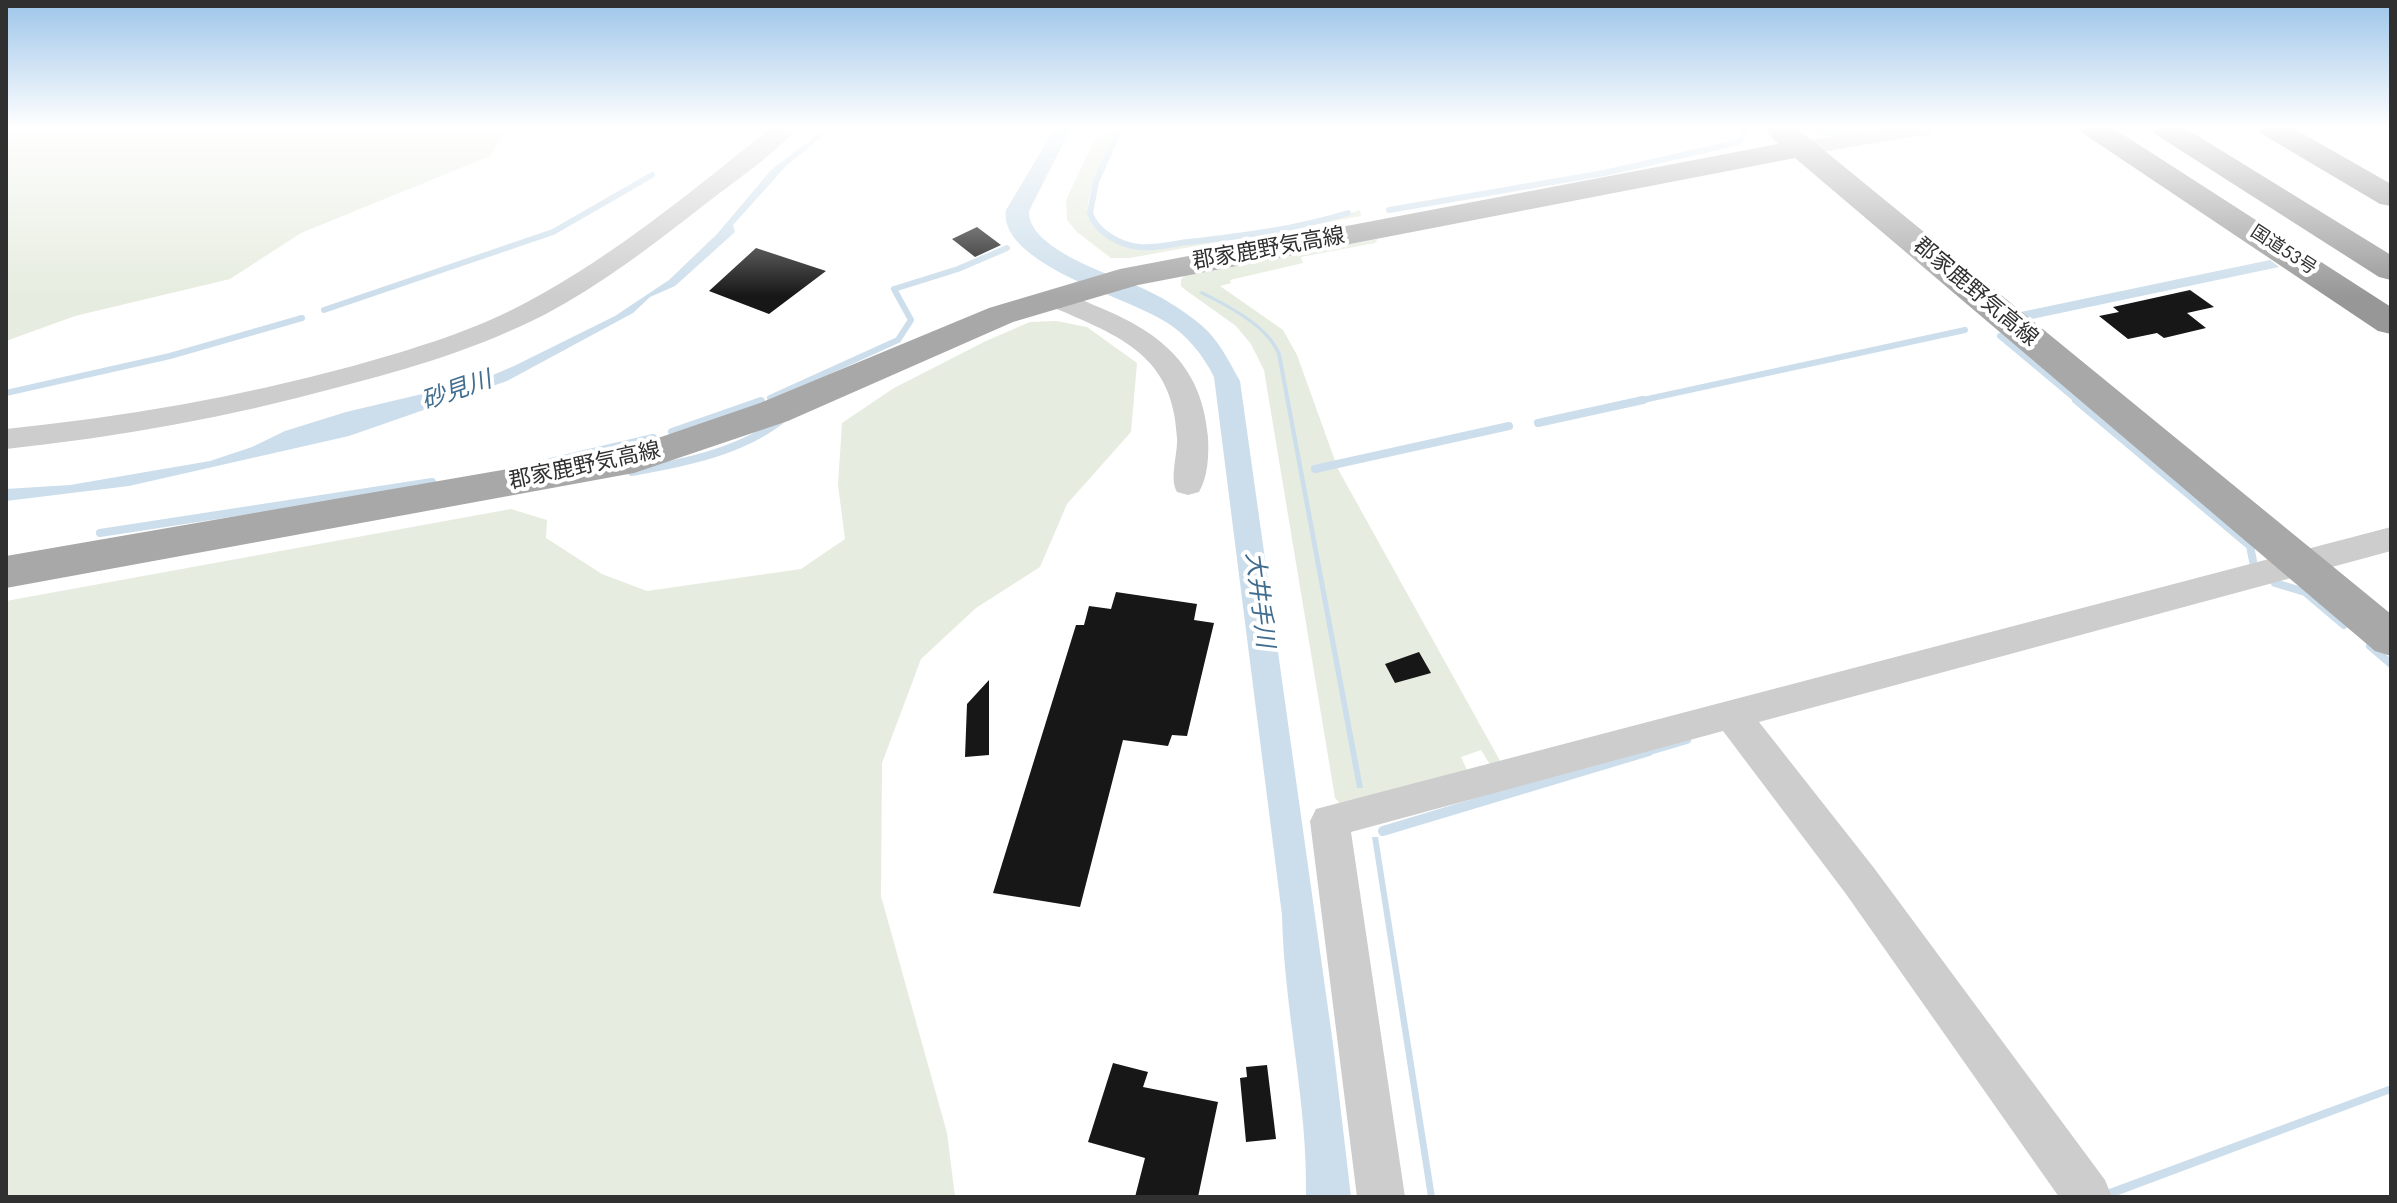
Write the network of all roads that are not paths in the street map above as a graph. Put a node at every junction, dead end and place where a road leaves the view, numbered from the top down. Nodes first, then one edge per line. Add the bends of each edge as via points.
1 (715, 184) edge
2 (1570, 184) edge
3 (1845, 184) edge
4 (2180, 184) edge
5 (2254, 184) edge
6 (2275, 184) edge
7 (2276, 184) edge
8 (2369, 184) edge
9 (2391, 197) edge
10 (2391, 250) edge
11 (2391, 258) edge
12 (2391, 270) edge
13 (1073, 293) junction
14 (2391, 323) edge
15 (6, 439) edge
16 (1188, 484) dead end
17 (2391, 539) edge
18 (2300, 564) junction
19 (6, 572) edge
20 (2391, 639) edge
21 (1732, 715) junction
22 (1381, 1197) edge
23 (2088, 1197) edge

1 - 15 street via 560,294 450,347 183,415
2 - 13 main road, 郡家鹿野気高線
3 - 18 main road, 郡家鹿野気高線
4 - 14 highway, 国道53号
5 - 12 highway
6 - 11 highway
7 - 10 highway
8 - 9 highway
13 - 16 street via 1152,346 1176,373 1186,393 1194,440
13 - 19 main road, 郡家鹿野気高線 via 1001,315 774,412 634,460
17 - 18 street
18 - 20 main road, 郡家鹿野気高線
18 - 21 street
21 - 22 street via 1330,821
21 - 23 street via 1860,881

